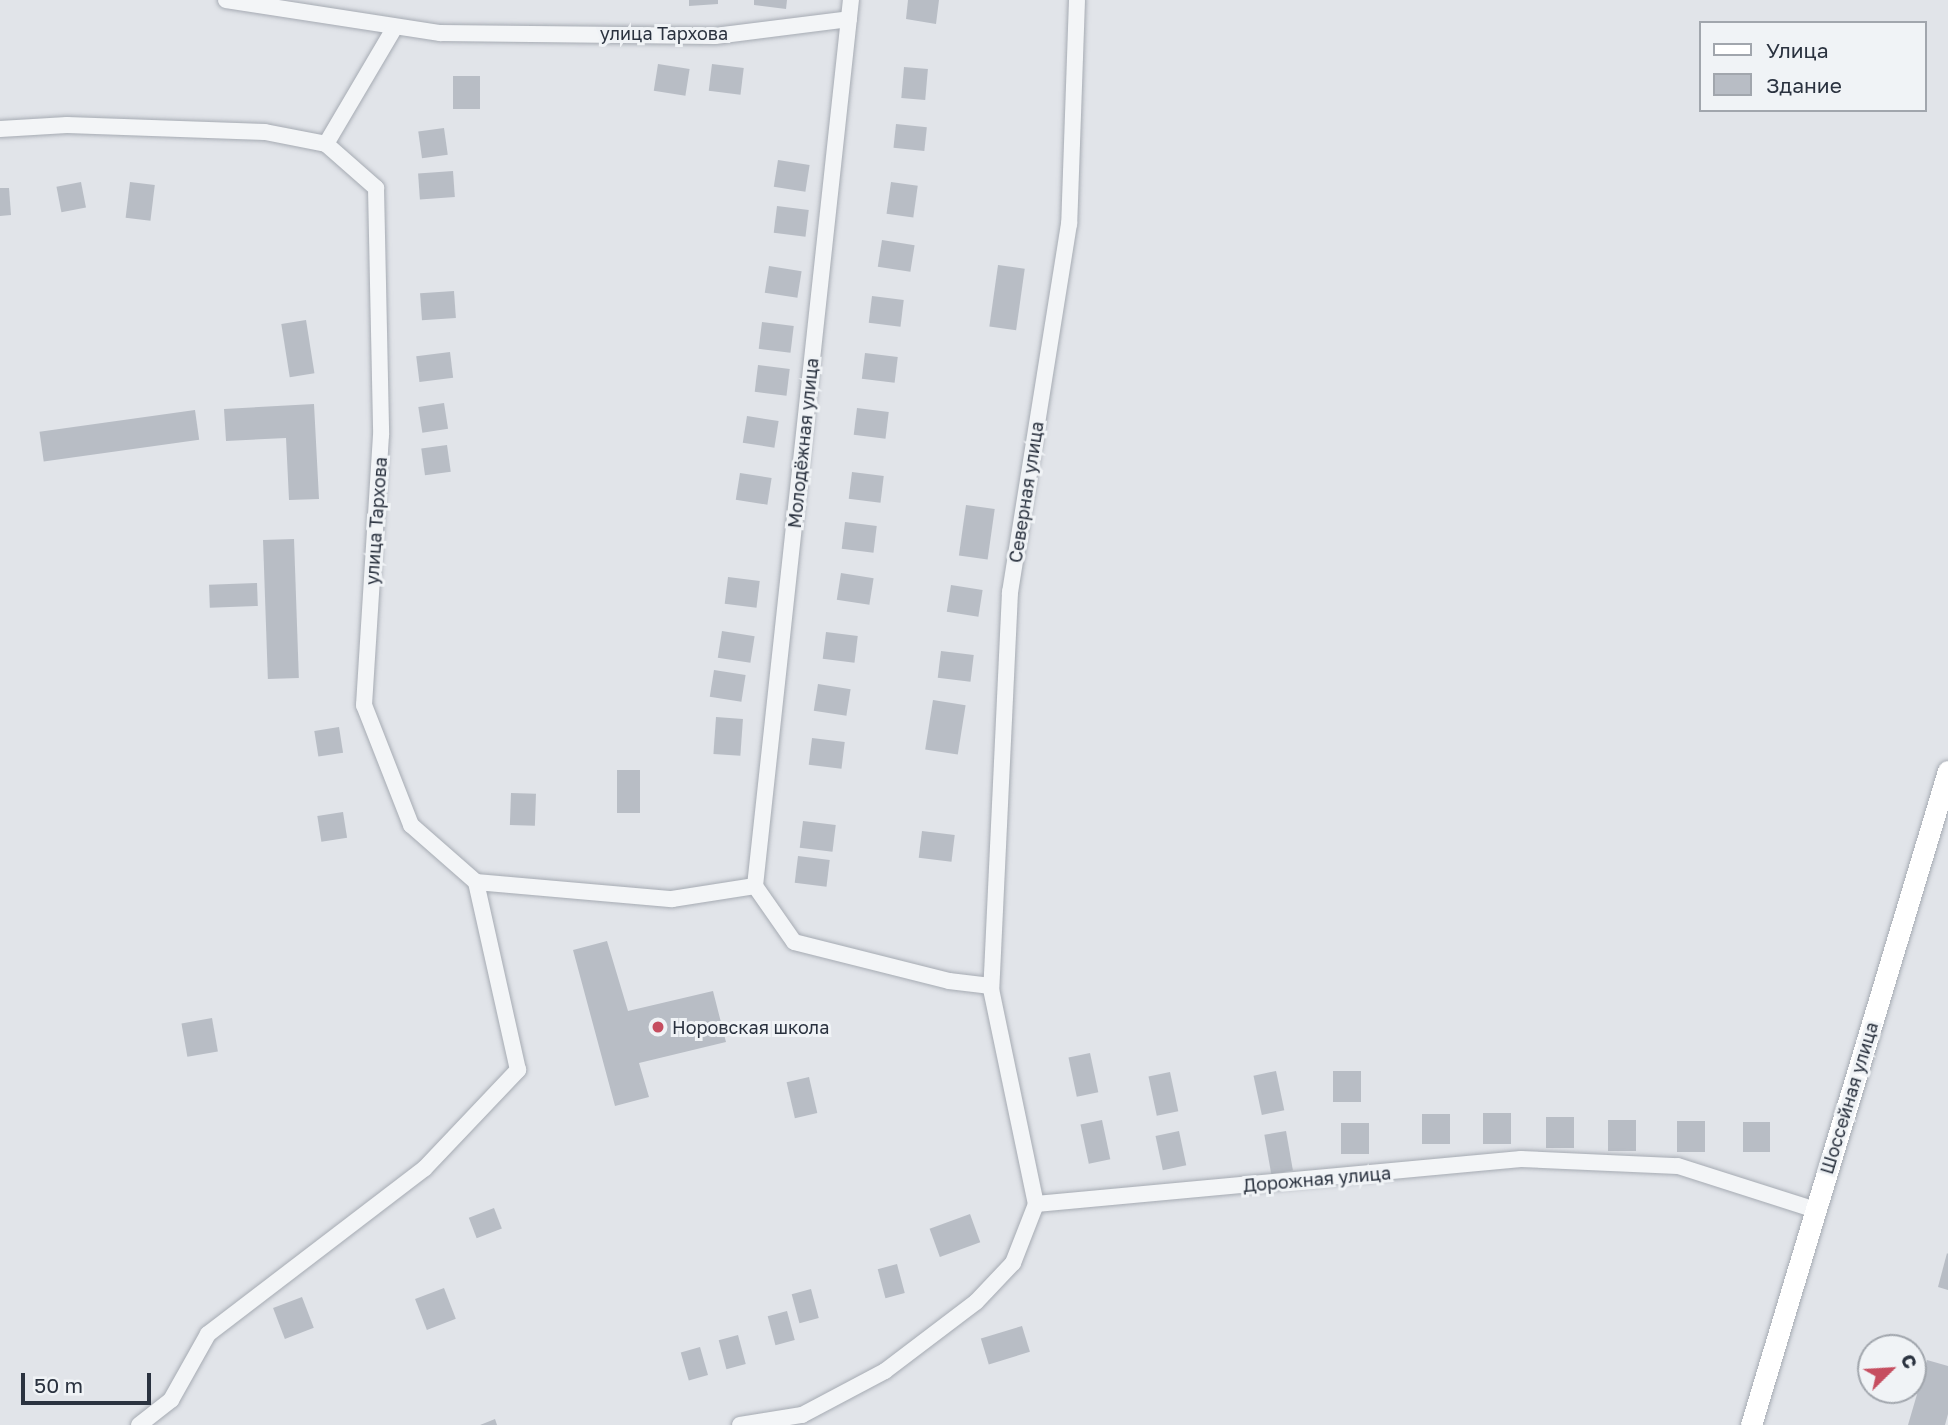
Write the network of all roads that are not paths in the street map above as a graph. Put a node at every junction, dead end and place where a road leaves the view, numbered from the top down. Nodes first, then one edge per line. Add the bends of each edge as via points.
1 (226, 0) edge
2 (851, 0) edge
3 (1077, 0) edge
4 (849, 19) junction
5 (395, 27) junction
6 (0, 129) edge
7 (326, 144) junction
8 (1948, 771) edge
9 (476, 882) junction
10 (755, 886) junction
11 (991, 986) junction
12 (1036, 1204) junction
13 (1816, 1210) junction
14 (804, 1420) edge
15 (139, 1425) edge
16 (740, 1425) edge
17 (1751, 1425) edge

1 - 5 street, улица Тархова
2 - 4 street, Молодёжная улица
3 - 11 street, Северная улица via 1069,225 1010,592
4 - 5 street, улица Тархова via 715,36 440,33
4 - 10 street, Молодёжная улица
5 - 7 street
6 - 7 street via 67,125 265,132
7 - 9 street, улица Тархова via 376,188 381,435 365,705 411,825
8 - 13 main road, Шоссейная улица
9 - 10 street via 672,899
9 - 15 street via 518,1070 424,1169 208,1334 171,1400
10 - 11 street via 794,942 948,981
11 - 12 street
12 - 13 street, Дорожная улица via 1521,1158 1678,1166
12 - 14 street via 1013,1263 976,1302 885,1371
13 - 17 main road, Шоссейная улица
14 - 16 street

